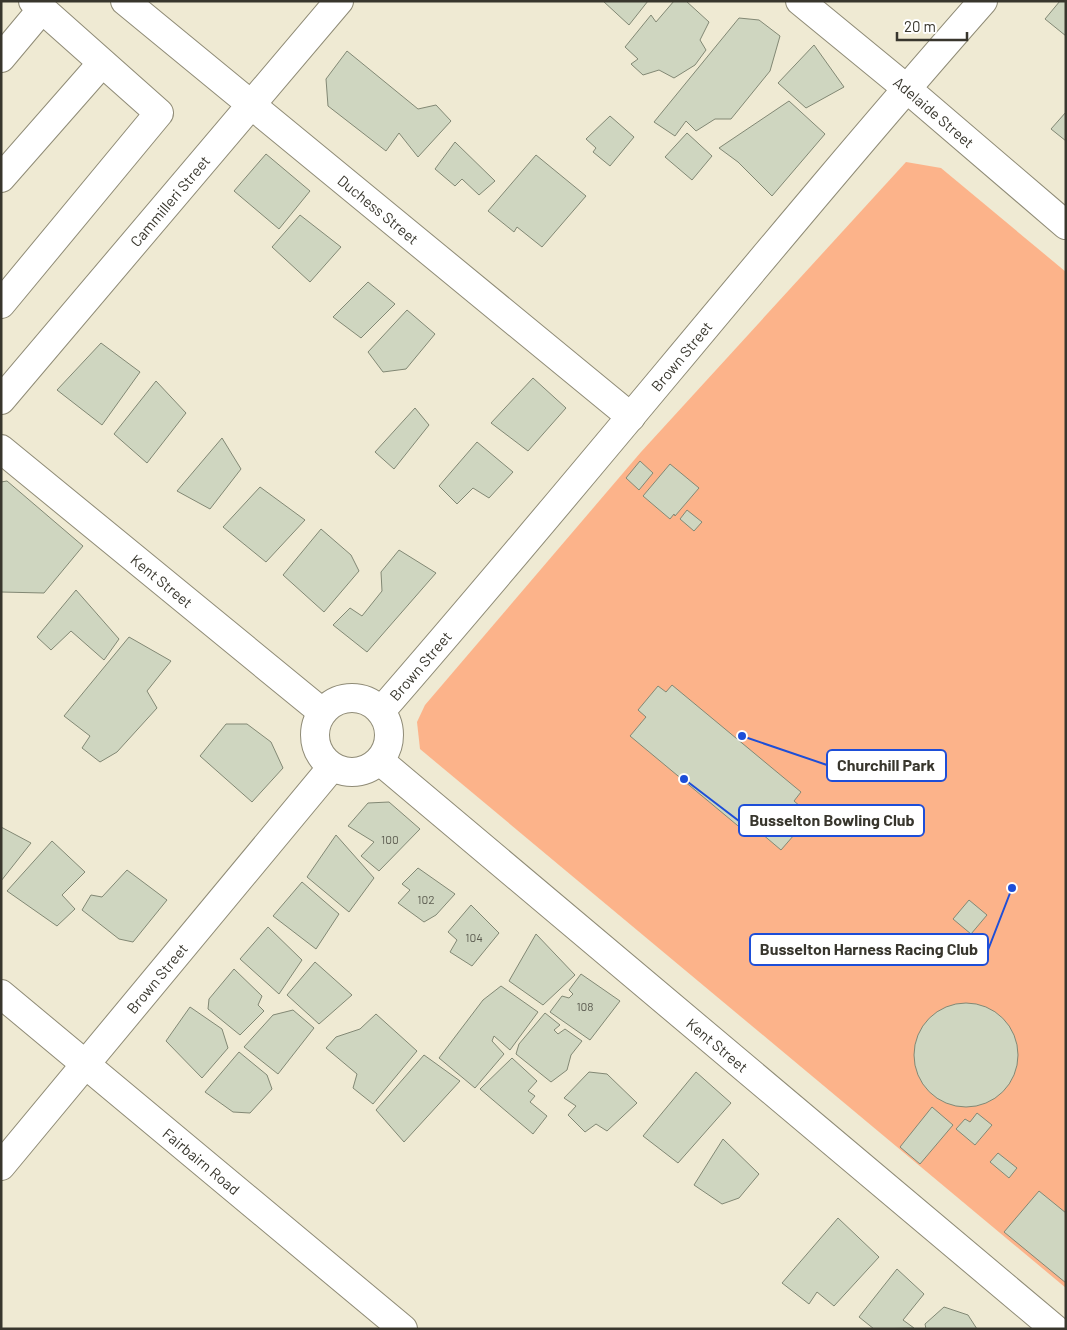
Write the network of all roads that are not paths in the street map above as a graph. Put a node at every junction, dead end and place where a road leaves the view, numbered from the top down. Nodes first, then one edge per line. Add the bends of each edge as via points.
1 (125, 1) edge
2 (339, 1) edge
3 (800, 1) edge
4 (983, 1) edge
5 (37, 5) edge
6 (1, 58) edge
7 (102, 63) junction
8 (906, 88) junction
9 (251, 104) junction
10 (1, 178) edge
11 (1066, 225) edge
12 (1, 304) edge
13 (1, 400) edge
14 (631, 417) junction
15 (1, 449) edge
16 (381, 711) junction
17 (322, 712) junction
18 (380, 762) junction
19 (332, 767) junction
20 (1, 994) edge
21 (87, 1065) junction
22 (1, 1166) edge
23 (403, 1329) edge
24 (1055, 1329) edge

1 - 9 street, Duchess Street
2 - 9 street, Cammilleri Street
3 - 8 street, Adelaide Street
4 - 8 street, Brown Street
5 - 6 street
5 - 7 street
7 - 10 street
7 - 12 street via 159,113
8 - 11 street, Adelaide Street
8 - 14 street, Brown Street
9 - 13 street, Cammilleri Street
9 - 14 street, Duchess Street
14 - 16 street, Brown Street
15 - 17 street, Kent Street
16 - 17 street via 371,702 346,698 332,703
16 - 18 street via 388,722 390,738
17 - 19 street via 314,737 323,758
18 - 19 street via 358,773
18 - 24 street, Kent Street
19 - 21 street, Brown Street
20 - 21 street, Fairbairn Road
21 - 22 street, Brown Street
21 - 23 street, Fairbairn Road

